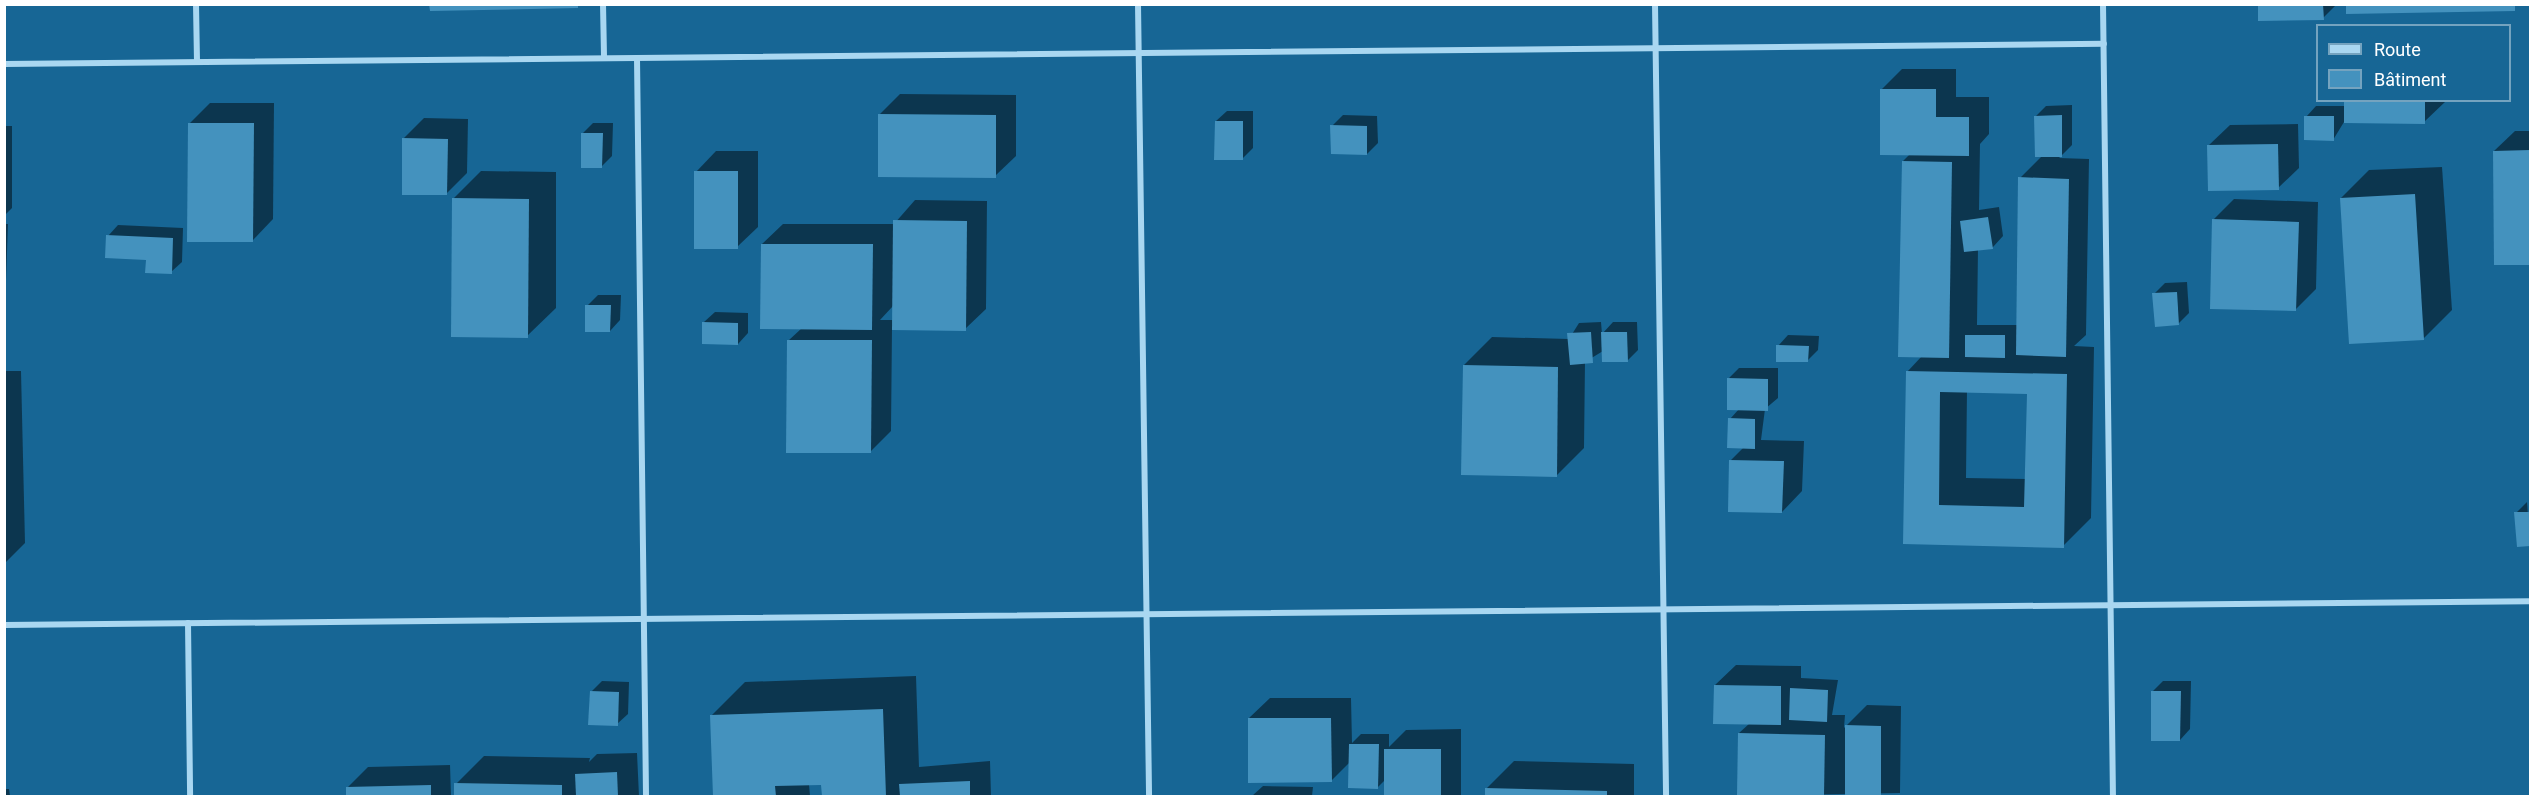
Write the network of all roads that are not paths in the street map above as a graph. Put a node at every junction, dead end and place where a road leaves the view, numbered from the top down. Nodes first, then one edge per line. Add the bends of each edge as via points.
1 (196, 4) edge
2 (603, 4) edge
3 (1138, 4) edge
4 (1655, 4) edge
5 (2103, 4) edge
6 (2104, 45) junction
7 (1656, 49) junction
8 (1139, 53) junction
9 (604, 58) junction
10 (637, 58) junction
11 (197, 62) junction
12 (4, 64) edge
13 (2530, 601) edge
14 (2111, 605) junction
15 (1664, 610) junction
16 (1146, 614) junction
17 (644, 620) junction
18 (188, 623) junction
19 (4, 625) edge
20 (190, 796) edge
21 (646, 796) edge
22 (1149, 796) edge
23 (1666, 796) edge
24 (2114, 796) edge

1 - 11 street
2 - 9 street
3 - 8 street
4 - 7 street
5 - 6 street
6 - 7 street
6 - 14 street
7 - 8 street
7 - 15 street
8 - 10 street
8 - 16 street
9 - 10 street
9 - 11 street
10 - 17 street
11 - 12 street
13 - 14 street
14 - 15 street
14 - 24 street
15 - 16 street
15 - 23 street
16 - 17 street
16 - 22 street
17 - 18 street
17 - 21 street
18 - 19 street
18 - 20 street

